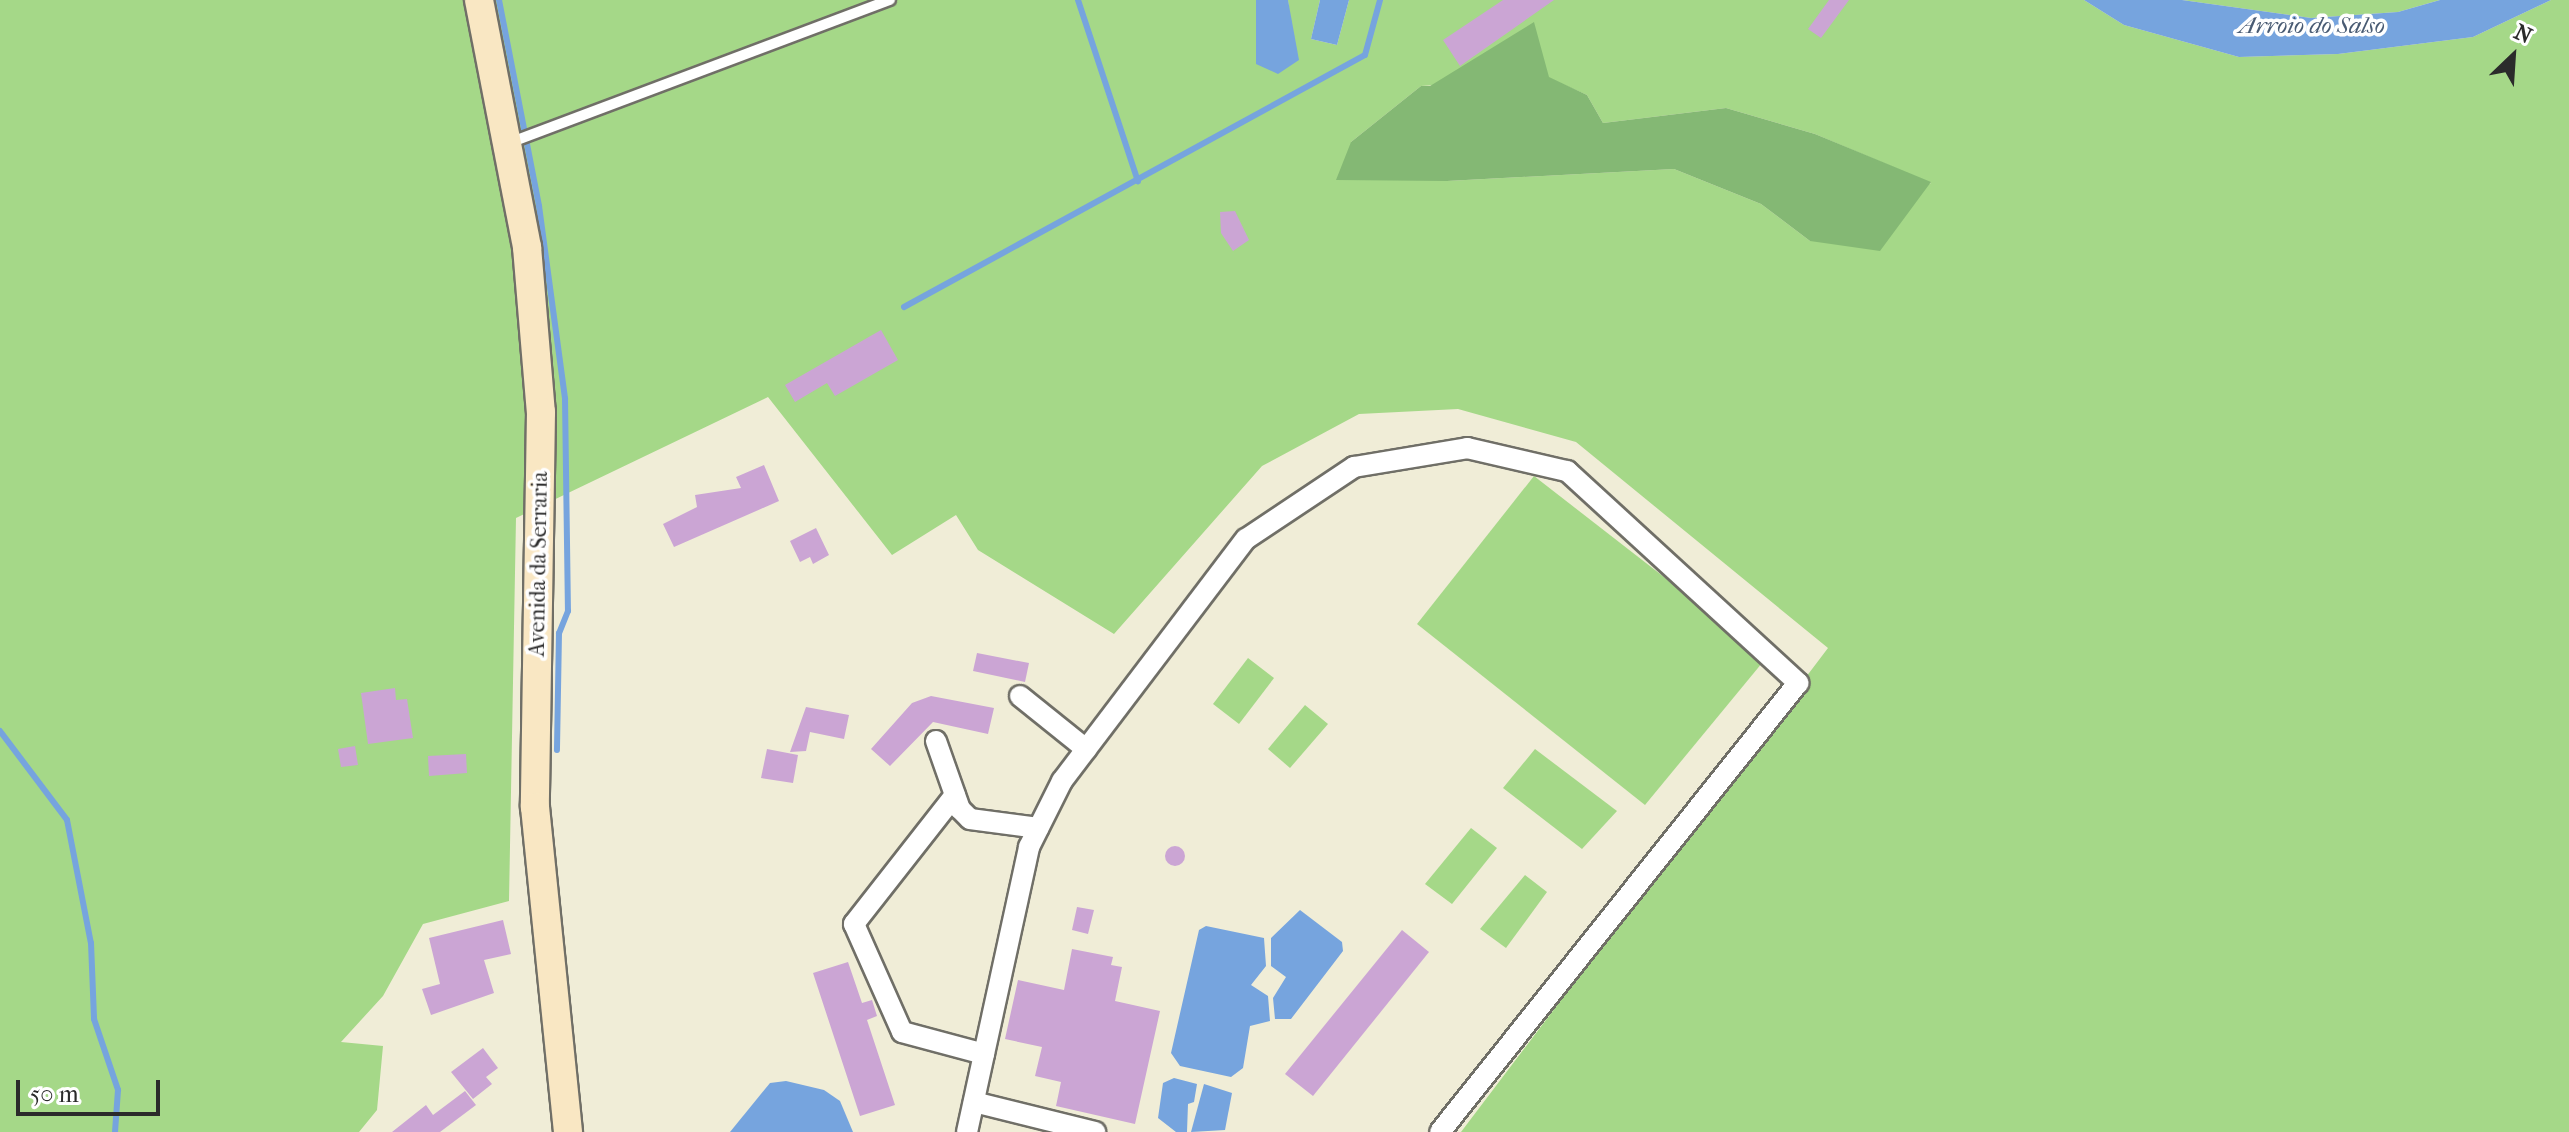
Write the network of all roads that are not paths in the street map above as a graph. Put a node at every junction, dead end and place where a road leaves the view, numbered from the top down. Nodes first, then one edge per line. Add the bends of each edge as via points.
1 (479, 0) edge
2 (890, 0) edge
3 (507, 144) junction
4 (1020, 696) dead end
5 (936, 741) dead end
6 (1086, 749) junction
7 (955, 795) junction
8 (1038, 828) junction
9 (984, 1054) junction
10 (974, 1102) junction
11 (1089, 1131) edge
12 (568, 1132) edge
13 (967, 1132) edge
14 (1440, 1132) edge

1 - 3 main road, Avenida da Serraria
2 - 3 lane
3 - 12 main road, Avenida da Serraria via 527,247 541,412 535,807
4 - 6 street
5 - 7 street
6 - 8 street
6 - 14 street via 1246,539 1354,467 1467,448 1567,471 1798,683
7 - 8 street via 970,819
7 - 9 street via 854,924 902,1032
8 - 9 street via 1029,847
9 - 10 street
10 - 11 street
10 - 13 street

